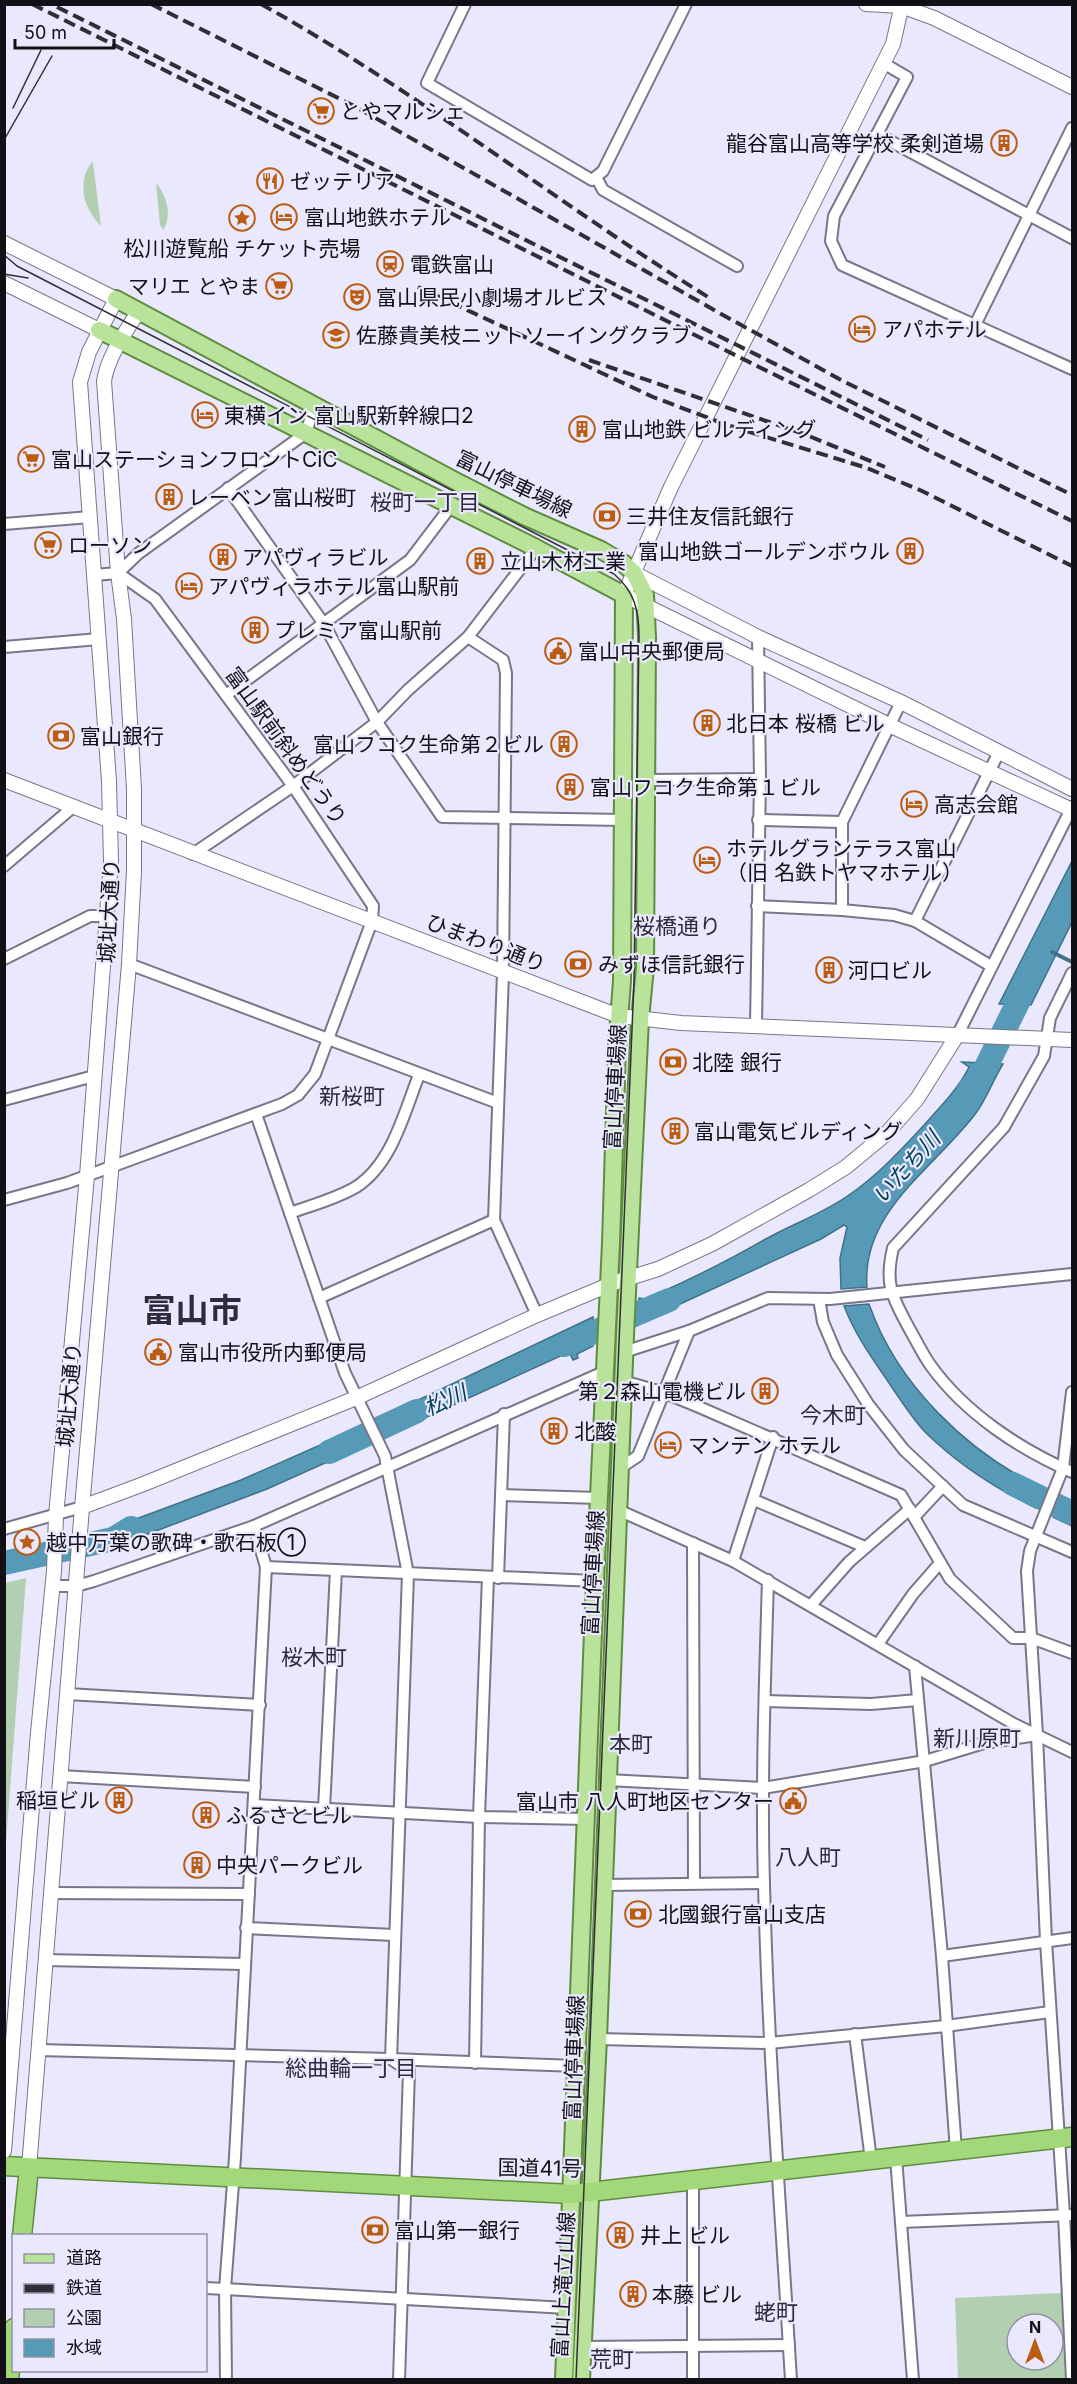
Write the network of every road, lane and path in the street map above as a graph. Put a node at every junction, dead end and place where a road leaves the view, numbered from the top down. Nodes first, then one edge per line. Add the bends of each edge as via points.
1 (465, 4) edge
2 (686, 4) edge
3 (866, 4) edge
4 (901, 5) edge
5 (917, 8) edge
6 (892, 44) junction
7 (883, 63) junction
8 (1072, 87) edge
9 (1072, 128) edge
10 (877, 134) junction
11 (596, 177) junction
12 (1030, 217) junction
13 (1072, 238) edge
14 (4, 243) edge
15 (737, 266) dead end
16 (4, 283) edge
17 (116, 299) junction
18 (138, 312) junction
19 (975, 325) junction
20 (99, 330) junction
21 (120, 340) junction
22 (1072, 369) edge
23 (314, 407) junction
24 (306, 433) junction
25 (228, 488) junction
26 (451, 506) junction
27 (90, 518) junction
28 (4, 524) edge
29 (536, 548) junction
30 (118, 573) junction
31 (634, 573) junction
32 (94, 575) junction
33 (624, 595) junction
34 (646, 607) junction
35 (324, 624) junction
36 (468, 637) junction
37 (759, 637) junction
38 (99, 639) junction
39 (4, 647) edge
40 (759, 662) junction
41 (225, 695) junction
42 (901, 702) junction
43 (377, 722) junction
44 (889, 725) junction
45 (999, 752) junction
46 (989, 773) junction
47 (760, 779) junction
48 (4, 780) edge
49 (646, 780) junction
50 (293, 786) junction
51 (1072, 789) edge
52 (73, 807) junction
53 (1072, 809) edge
54 (505, 819) junction
55 (624, 820) junction
56 (758, 820) junction
57 (111, 822) junction
58 (842, 822) junction
59 (135, 831) junction
60 (194, 854) junction
61 (4, 866) edge
62 (757, 906) junction
63 (842, 909) junction
64 (106, 916) junction
65 (372, 921) junction
66 (915, 921) junction
67 (4, 959) edge
68 (129, 964) junction
69 (991, 966) junction
70 (1072, 973) edge
71 (503, 974) junction
72 (620, 1016) junction
73 (640, 1019) junction
74 (756, 1026) junction
75 (958, 1034) junction
76 (1041, 1038) junction
77 (328, 1040) junction
78 (1072, 1040) edge
79 (419, 1075) junction
80 (94, 1076) junction
81 (4, 1100) edge
82 (498, 1103) junction
83 (256, 1114) junction
84 (110, 1168) junction
85 (87, 1176) junction
86 (4, 1200) edge
87 (290, 1213) junction
88 (494, 1220) junction
89 (1072, 1274) edge
90 (628, 1278) junction
91 (609, 1285) junction
92 (890, 1292) junction
93 (319, 1298) junction
94 (824, 1299) junction
95 (537, 1315) junction
96 (689, 1331) junction
97 (624, 1352) junction
98 (606, 1371) junction
99 (623, 1381) junction
100 (1072, 1392) edge
101 (664, 1393) junction
102 (356, 1398) junction
103 (504, 1414) junction
104 (773, 1437) junction
105 (388, 1467) junction
106 (620, 1468) junction
107 (1068, 1470) edge
108 (943, 1486) junction
109 (501, 1495) junction
110 (599, 1498) junction
111 (754, 1500) junction
112 (618, 1510) junction
113 (81, 1513) junction
114 (913, 1513) junction
115 (56, 1522) junction
116 (254, 1526) junction
117 (4, 1529) edge
118 (1038, 1533) junction
119 (693, 1543) junction
120 (865, 1547) junction
121 (1072, 1552) edge
122 (733, 1561) junction
123 (940, 1563) junction
124 (266, 1567) junction
125 (336, 1570) junction
126 (408, 1574) junction
127 (493, 1578) junction
128 (768, 1580) junction
129 (595, 1581) junction
130 (53, 1586) junction
131 (76, 1586) junction
132 (812, 1605) junction
133 (1031, 1638) junction
134 (878, 1644) junction
135 (1072, 1653) edge
136 (915, 1666) junction
137 (67, 1694) junction
138 (918, 1700) junction
139 (765, 1701) junction
140 (260, 1705) junction
141 (1037, 1735) junction
142 (1072, 1752) edge
143 (925, 1761) junction
144 (60, 1776) junction
145 (607, 1780) junction
146 (692, 1784) junction
147 (255, 1787) junction
148 (763, 1788) junction
149 (254, 1805) junction
150 (324, 1809) junction
151 (398, 1812) junction
152 (479, 1817) junction
153 (587, 1820) junction
154 (694, 1883) junction
155 (764, 1883) junction
156 (603, 1886) junction
157 (51, 1893) junction
158 (249, 1894) junction
159 (246, 1928) junction
160 (394, 1935) junction
161 (1072, 1938) edge
162 (1046, 1941) junction
163 (942, 1956) junction
164 (45, 1960) junction
165 (244, 1964) junction
166 (1050, 2012) junction
167 (946, 2026) junction
168 (855, 2034) junction
169 (598, 2039) junction
170 (769, 2043) junction
171 (38, 2050) junction
172 (240, 2056) junction
173 (391, 2059) junction
174 (475, 2063) junction
175 (577, 2066) junction
176 (1065, 2137) edge
177 (4, 2151) edge
178 (956, 2151) junction
179 (896, 2157) junction
180 (871, 2160) junction
181 (4, 2166) edge
182 (29, 2168) junction
183 (777, 2170) junction
184 (234, 2177) junction
185 (693, 2180) junction
186 (406, 2185) junction
187 (591, 2192) junction
188 (572, 2194) junction
189 (1068, 2215) edge
190 (901, 2222) junction
191 (22, 2234) edge
192 (207, 2288) edge
193 (225, 2289) junction
194 (402, 2300) junction
195 (567, 2308) junction
196 (789, 2345) junction
197 (583, 2347) junction
198 (693, 2347) junction
199 (12, 2348) edge
200 (9, 2379) edge
201 (225, 2379) edge
202 (399, 2379) edge
203 (564, 2379) edge
204 (581, 2379) edge
205 (693, 2379) edge
206 (791, 2379) edge
207 (913, 2379) edge
208 (1072, 2379) edge

1 - 11 street via 427,82 592,180
2 - 11 street via 603,171
3 - 4 street
4 - 5 street
4 - 6 street
5 - 6 street
5 - 8 street
6 - 7 street
7 - 10 street via 907,77
7 - 31 street via 671,487
9 - 12 street
10 - 12 street
10 - 19 street via 834,216 831,241 842,265
11 - 15 street via 603,190
12 - 13 street
12 - 19 street
14 - 17 street
16 - 20 street
17 - 18 main road, 富山停車場線
17 - 20 street, 城址大通り
18 - 21 street, 城址大通り
18 - 23 main road, 富山停車場線
19 - 22 street
20 - 21 main road
20 - 27 street, 城址大通り via 80,382
21 - 24 main road
21 - 30 street, 城址大通り via 104,381
23 - 24 street
23 - 31 main road, 富山停車場線 via 524,516 607,553
24 - 25 street
24 - 26 main road
25 - 30 street
25 - 35 street
26 - 29 main road
26 - 35 street via 410,560
27 - 28 street
27 - 32 street, 城址大通り
29 - 33 main road
29 - 36 street
30 - 32 street
30 - 41 street, 富山駅前斜めどうり via 155,599
30 - 59 street, 城址大通り
31 - 33 street
31 - 34 main road, 富山停車場線
31 - 37 street
32 - 38 street, 城址大通り
33 - 34 street
33 - 55 main road, 富山停車場線
34 - 40 street
34 - 49 main road, 富山停車場線
35 - 41 street
35 - 43 street
36 - 43 street
36 - 54 street via 503,660 506,673
37 - 40 street
37 - 42 street
38 - 39 street
38 - 57 street, 城址大通り
40 - 44 street
40 - 47 street
41 - 50 street, 富山駅前斜めどうり
42 - 44 street
42 - 45 street
43 - 50 street
43 - 54 street via 442,817
44 - 46 street
44 - 58 street
45 - 46 street
45 - 51 street
46 - 53 street
46 - 66 street
47 - 49 street
47 - 56 street
48 - 52 street, ひまわり通り
49 - 73 main road, 富山停車場線 via 645,968
50 - 60 street
50 - 65 street, 富山駅前斜めどうり via 373,906
52 - 57 street, ひまわり通り
52 - 61 street
53 - 69 street
54 - 55 street
54 - 71 street
55 - 72 main road, 富山停車場線
56 - 58 street
56 - 62 street
57 - 59 street, ひまわり通り
57 - 64 street, 城址大通り
58 - 63 street
59 - 60 street, ひまわり通り
59 - 68 street, 城址大通り
60 - 65 street, ひまわり通り
62 - 63 street
62 - 74 street
63 - 66 street
64 - 67 street via 90,916
64 - 80 street, 城址大通り
65 - 71 street, ひまわり通り
65 - 77 street
66 - 69 street
68 - 77 street
68 - 84 street, 城址大通り
69 - 75 street
70 - 76 street
71 - 72 street, ひまわり通り
71 - 82 street
72 - 73 street, ひまわり通り
72 - 91 main road, 富山停車場線
73 - 74 street, ひまわり通り
73 - 90 main road, 富山停車場線
74 - 75 street, ひまわり通り
75 - 76 street, ひまわり通り
75 - 90 street via 917,1099 887,1133 846,1167 712,1244
76 - 78 street
76 - 92 street via 1044,1056 1004,1127 893,1248
77 - 79 street
77 - 83 street via 315,1074 298,1095
79 - 82 street
79 - 87 street via 392,1142 370,1176 338,1196
80 - 81 street
80 - 85 street, 城址大通り
82 - 88 street
83 - 84 street
83 - 87 street
84 - 85 street
84 - 113 street, 城址大通り
85 - 86 street
85 - 115 street, 城址大通り
87 - 93 street
88 - 93 street
88 - 95 street
89 - 92 street
90 - 91 street
90 - 97 main road, 富山停車場線
91 - 95 street
91 - 98 main road, 富山停車場線
92 - 94 street
92 - 107 street via 930,1365 952,1392 1013,1441
93 - 102 street
94 - 96 street via 768,1298
94 - 108 street via 823,1322 850,1377 904,1450
95 - 102 street
96 - 97 street
96 - 101 street
97 - 99 main road, 富山停車場線
98 - 103 street
98 - 110 main road, 富山停車場線
99 - 101 street
99 - 106 main road, 富山停車場線
100 - 107 street
101 - 104 street
101 - 106 street via 638,1456
102 - 105 street
102 - 113 street
103 - 105 street
103 - 109 street
104 - 111 street
104 - 114 street via 892,1489 902,1495
105 - 116 street
105 - 126 street
106 - 112 main road, 富山停車場線
107 - 118 street via 1057,1482
108 - 114 street
108 - 118 street via 963,1505
109 - 110 street
109 - 127 street
110 - 129 main road, 富山停車場線
111 - 120 street
111 - 122 street
112 - 119 street
112 - 145 main road, 富山停車場線
113 - 115 street
113 - 131 street, 城址大通り
114 - 120 street
114 - 123 street
115 - 117 street
115 - 130 street, 城址大通り
116 - 124 street
116 - 131 street
118 - 121 street
118 - 133 street via 1027,1571
119 - 122 street
119 - 146 street
120 - 132 street
122 - 128 street
123 - 133 street via 950,1579 1013,1638
123 - 134 street
124 - 125 street
124 - 140 street
125 - 126 street
125 - 150 street
126 - 127 street
126 - 151 street
127 - 129 street
127 - 152 street
128 - 132 street
128 - 139 street
129 - 153 main road, 富山停車場線
130 - 131 street
130 - 177 street, 城址大通り
131 - 137 street, 城址大通り
132 - 134 street
133 - 135 street
133 - 141 street
134 - 136 street
136 - 138 street
136 - 141 street
137 - 140 street
137 - 144 street, 城址大通り
138 - 139 street via 871,1704
138 - 143 street
139 - 148 street
140 - 147 street
141 - 142 street
141 - 143 street via 984,1743
141 - 162 street
143 - 148 street
143 - 163 street
144 - 147 street
144 - 157 street, 城址大通り
145 - 146 street
145 - 156 main road, 富山停車場線
146 - 148 street
146 - 154 street
147 - 149 street
148 - 155 street
149 - 150 street
149 - 158 street
150 - 151 street
151 - 152 street
151 - 160 street
152 - 153 street
152 - 174 street
153 - 175 main road, 富山停車場線
154 - 155 street
154 - 156 street
155 - 170 street
156 - 169 main road, 富山停車場線
157 - 158 street
157 - 164 street, 城址大通り
158 - 159 street
159 - 160 street
159 - 165 street
160 - 173 street
161 - 162 street
162 - 163 street
162 - 166 street
163 - 167 street
164 - 165 street
164 - 171 street, 城址大通り
165 - 172 street
166 - 167 street
166 - 176 street
167 - 168 street
167 - 178 street
168 - 170 street
168 - 180 street
169 - 170 street
169 - 187 main road, 富山停車場線
170 - 183 street
171 - 172 street
171 - 182 street, 城址大通り
172 - 173 street
172 - 184 street
173 - 174 street
173 - 186 street via 409,2071
174 - 175 street
175 - 188 main road, 富山停車場線
176 - 178 highway, 国道41号
176 - 189 street
178 - 179 highway, 国道41号
179 - 180 highway, 国道41号
179 - 190 street
180 - 183 highway, 国道41号
181 - 182 highway, 国道41号
182 - 184 highway, 国道41号
182 - 191 highway
183 - 185 highway, 国道41号
183 - 196 street
184 - 186 highway, 国道41号
184 - 193 street
185 - 187 highway, 国道41号
185 - 198 street
186 - 188 highway, 国道41号
186 - 194 street
187 - 188 highway, 国道41号
187 - 197 main road, 富山上滝立山線
188 - 195 main road, 富山上滝立山線
189 - 190 street
189 - 208 street
190 - 207 street
192 - 193 street
193 - 194 street
193 - 201 street
194 - 195 street
194 - 202 street
195 - 203 main road, 富山上滝立山線
196 - 198 street
196 - 206 street
197 - 198 street
197 - 204 main road, 富山上滝立山線
198 - 205 street
199 - 200 highway

